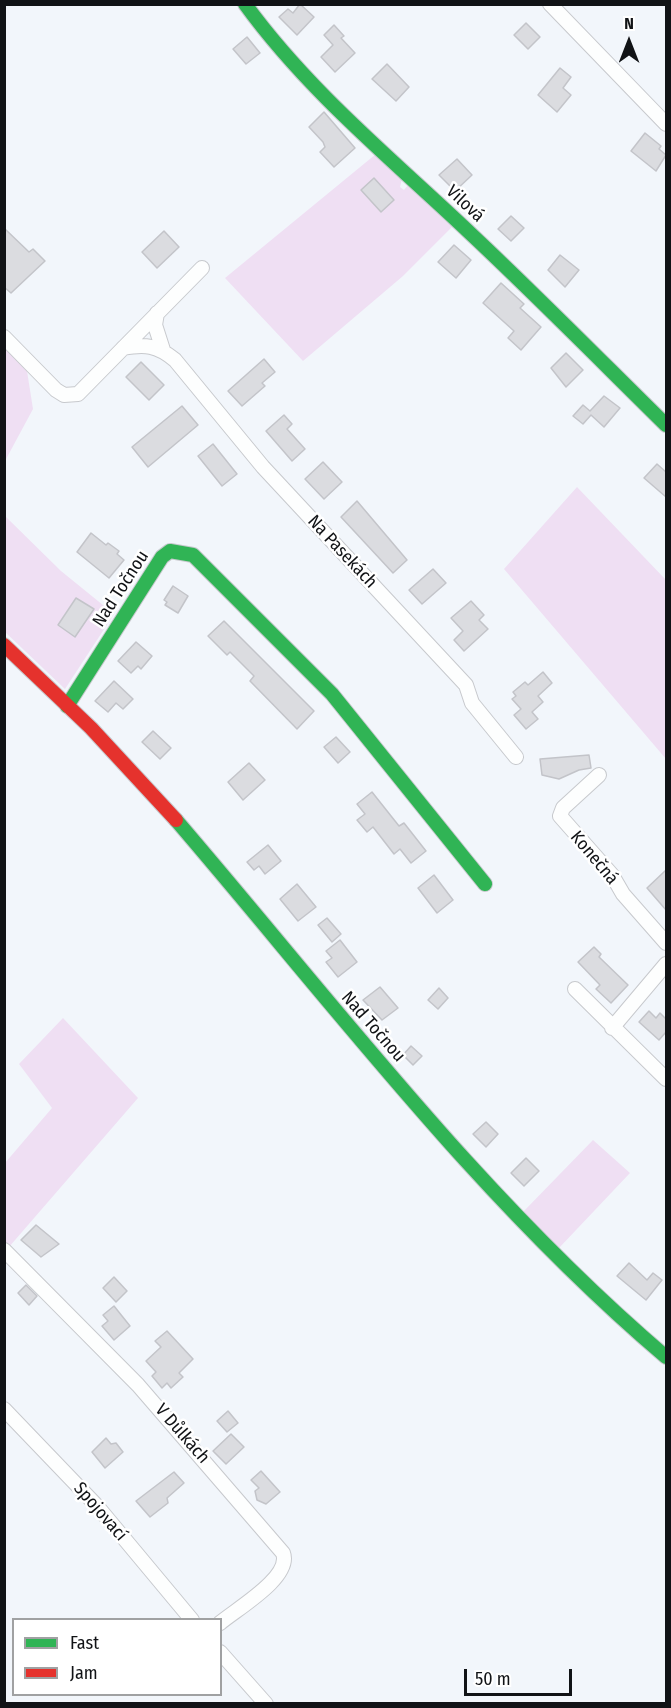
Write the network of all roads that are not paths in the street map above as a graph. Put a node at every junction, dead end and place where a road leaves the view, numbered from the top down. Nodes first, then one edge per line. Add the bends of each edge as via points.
1 (245, 4) edge
2 (550, 4) edge
3 (666, 124) edge
4 (202, 268) dead end
5 (157, 313) junction
6 (4, 337) edge
7 (123, 348) junction
8 (163, 350) junction
9 (666, 425) edge
10 (4, 645) edge
11 (67, 706) junction
12 (516, 757) dead end
13 (599, 776) dead end
14 (485, 884) dead end
15 (666, 943) edge
16 (666, 964) edge
17 (575, 989) dead end
18 (612, 1028) junction
19 (666, 1079) edge
20 (4, 1250) edge
21 (666, 1357) edge
22 (4, 1409) edge
23 (190, 1618) edge
24 (222, 1621) edge
25 (222, 1654) edge
26 (266, 1704) edge

1 - 9 street, Vilová via 275,45 354,127 471,234
2 - 3 street
4 - 5 street
5 - 7 street
5 - 8 street via 155,325
6 - 7 street via 63,395 78,394
7 - 8 street via 142,344
8 - 12 street, Na Pasekách via 263,467 466,686 472,703
10 - 11 street, Nad Točnou
11 - 14 street, Nad Točnou via 162,557 170,551 193,555 332,694
11 - 21 street, Nad Točnou via 153,792 327,1002 500,1199 634,1331
13 - 15 street, Konečná via 563,808 560,816
16 - 18 street
17 - 18 street
18 - 19 street
20 - 24 street, V Důlkách via 138,1385 283,1552 285,1563 279,1575
22 - 23 street, Spojovací via 97,1506
25 - 26 street

